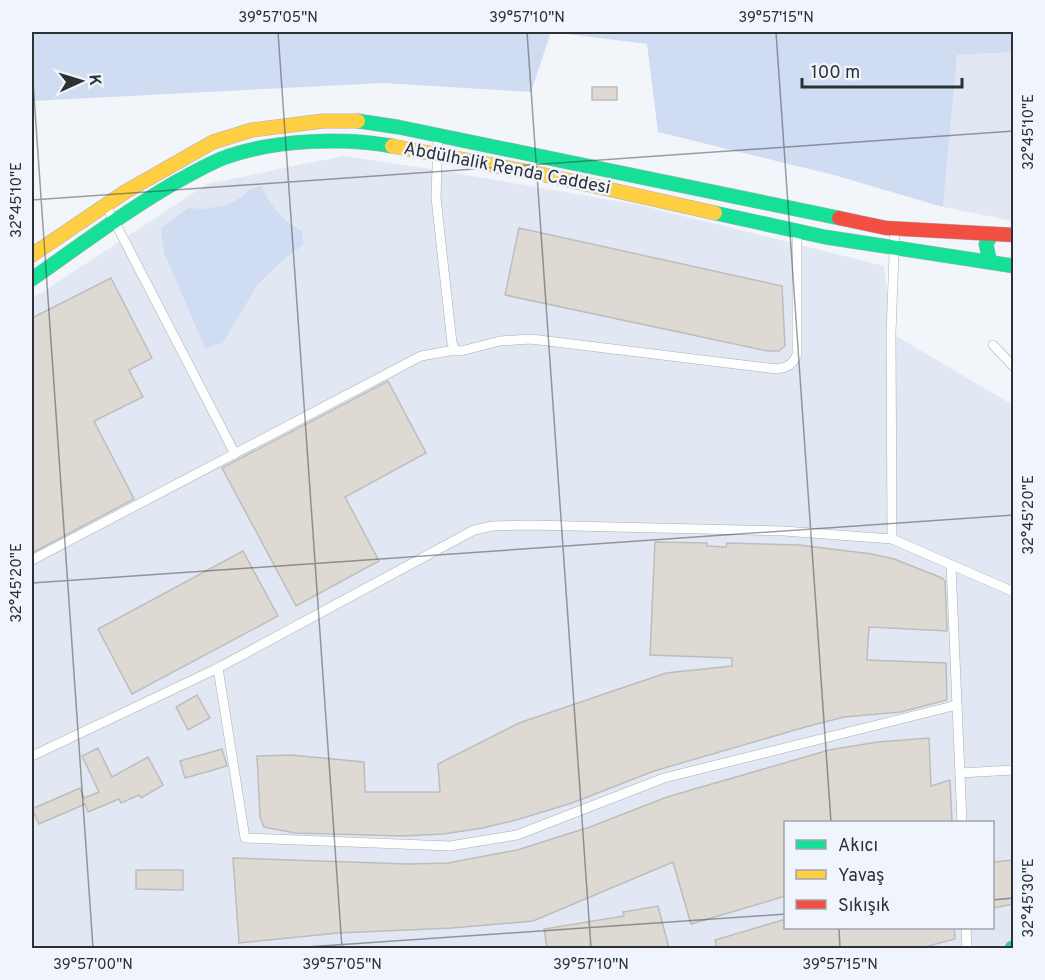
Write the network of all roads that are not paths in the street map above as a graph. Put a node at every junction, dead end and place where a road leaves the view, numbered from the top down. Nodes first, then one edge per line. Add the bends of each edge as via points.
1 (438, 136) junction
2 (437, 155) junction
3 (106, 205) junction
4 (114, 222) junction
5 (895, 228) junction
6 (797, 231) junction
7 (992, 234) junction
8 (1014, 235) edge
9 (895, 249) junction
10 (32, 255) edge
11 (990, 262) junction
12 (1014, 266) edge
13 (32, 279) edge
14 (993, 345) dead end
15 (455, 350) junction
16 (1014, 367) edge
17 (235, 454) junction
18 (892, 539) junction
19 (32, 560) edge
20 (951, 565) junction
21 (1014, 591) edge
22 (218, 668) junction
23 (957, 705) junction
24 (32, 756) edge
25 (1014, 770) edge
26 (960, 773) junction
27 (962, 821) edge
28 (966, 929) edge
29 (967, 948) edge

1 - 2 street
1 - 3 main road, Abdülhalik Renda Caddesi via 354,121 252,130 213,142
1 - 5 main road, Abdülhalik Renda Caddesi via 795,211
2 - 4 main road, Abdülhalik Renda Caddesi via 341,140 280,145 229,156 147,199
2 - 6 main road, Abdülhalik Renda Caddesi
2 - 15 street via 436,198
3 - 4 street
3 - 10 main road, Abdülhalik Renda Caddesi
4 - 13 main road, Abdülhalik Renda Caddesi
4 - 17 street
5 - 7 main road, Abdülhalik Renda Caddesi
5 - 9 street
6 - 9 main road, Abdülhalik Renda Caddesi
6 - 15 street via 797,355 787,367 777,369 531,339
7 - 8 main road, Abdülhalik Renda Caddesi
7 - 11 main road via 985,249
9 - 11 main road, Abdülhalik Renda Caddesi
9 - 18 street via 891,333
11 - 12 main road, Abdülhalik Renda Caddesi
14 - 16 street
15 - 17 street via 421,356
17 - 19 street
18 - 20 street
18 - 22 street via 784,531 493,526 474,530
20 - 21 street
20 - 23 street
22 - 23 street via 245,838 450,846 517,835 664,778
22 - 24 street
23 - 26 street
25 - 26 street
26 - 27 street
28 - 29 street

